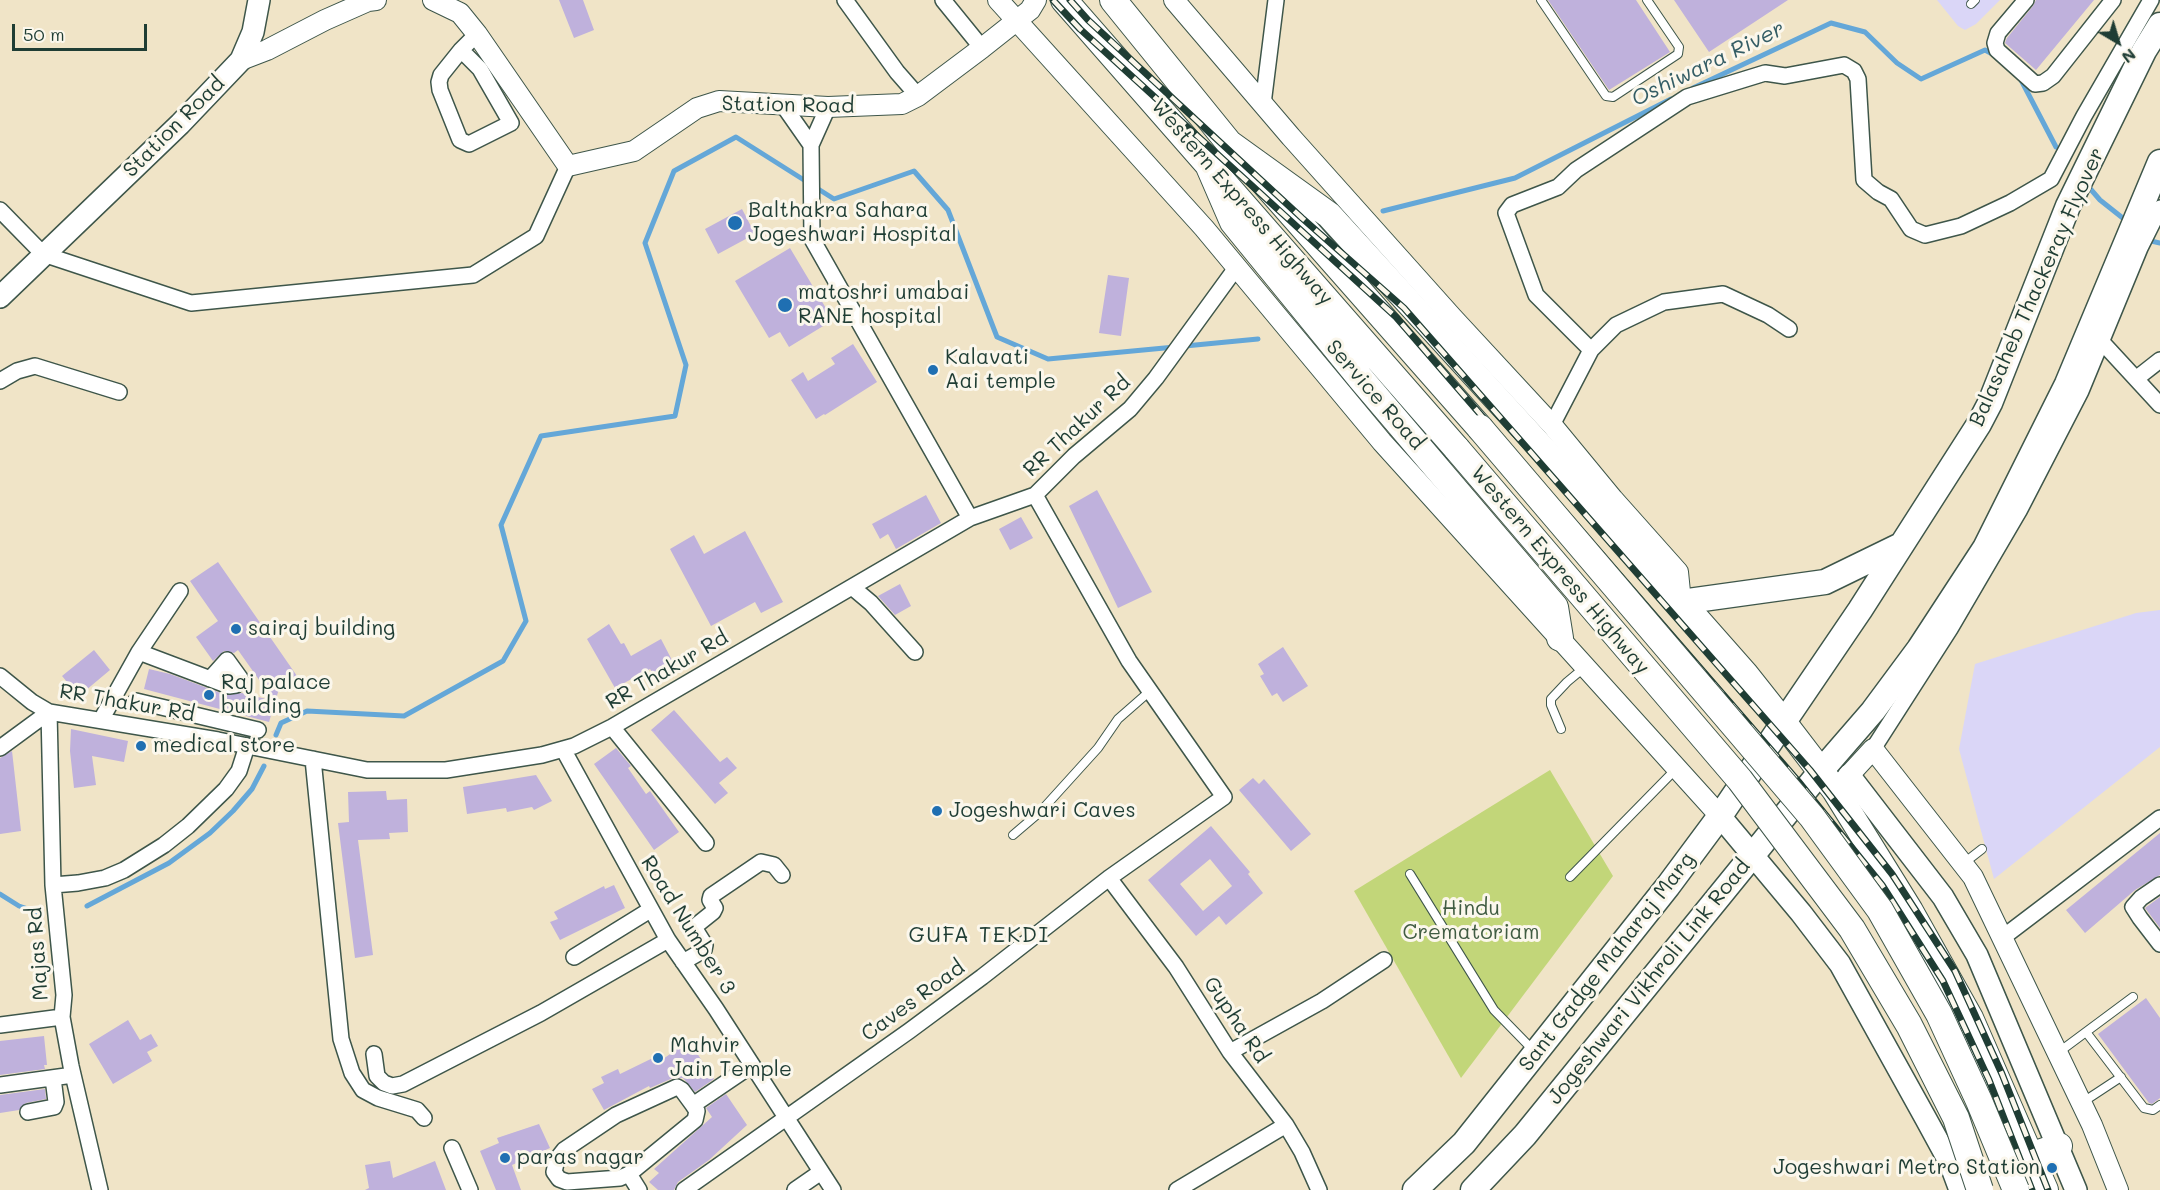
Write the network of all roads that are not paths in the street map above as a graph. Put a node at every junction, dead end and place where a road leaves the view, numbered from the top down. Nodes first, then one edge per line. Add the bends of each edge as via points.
1 (260, 0) edge
2 (376, 0) edge
3 (433, 0) edge
4 (844, 0) edge
5 (943, 0) edge
6 (998, 0) edge
7 (1055, 0) edge
8 (1113, 0) edge
9 (1174, 0) edge
10 (1276, 0) edge
11 (1541, 0) edge
12 (1647, 0) edge
13 (2026, 0) edge
14 (2113, 0) edge
15 (2151, 0) edge
16 (1071, 8) edge
17 (1028, 11) edge
18 (2160, 25) edge
19 (477, 34) junction
20 (982, 48) junction
21 (461, 50) junction
22 (241, 60) junction
23 (918, 96) junction
24 (1263, 104) junction
25 (783, 105) junction
26 (828, 107) junction
27 (530, 112) junction
28 (511, 123) junction
29 (1229, 143) junction
30 (811, 145) junction
31 (1207, 162) junction
32 (2160, 162) edge
33 (568, 166) junction
34 (2160, 208) edge
35 (0, 210) edge
36 (43, 254) junction
37 (1236, 268) junction
38 (0, 297) edge
39 (1789, 329) dead end
40 (2101, 341) junction
41 (1592, 350) junction
42 (2160, 360) edge
43 (2137, 378) junction
44 (0, 381) edge
45 (119, 392) dead end
46 (2160, 405) edge
47 (2059, 417) junction
48 (1552, 425) junction
49 (1035, 495) junction
50 (970, 518) junction
51 (1618, 518) junction
52 (1901, 545) junction
53 (852, 587) junction
54 (180, 591) dead end
55 (1681, 602) junction
56 (1560, 638) junction
57 (139, 652) junction
58 (915, 652) dead end
59 (1585, 667) junction
60 (0, 676) edge
61 (210, 679) dead end
62 (1150, 691) junction
63 (136, 701) dead end
64 (49, 711) junction
65 (203, 717) junction
66 (101, 720) junction
67 (1783, 722) junction
68 (612, 727) junction
69 (1561, 729) dead end
70 (258, 730) dead end
71 (199, 737) junction
72 (247, 746) junction
73 (0, 748) edge
74 (563, 749) junction
75 (1873, 749) junction
76 (313, 759) junction
77 (1677, 768) junction
78 (1835, 778) junction
79 (1720, 816) junction
80 (2160, 818) edge
81 (1013, 835) dead end
82 (706, 843) dead end
83 (1982, 849) dead end
84 (1754, 855) junction
85 (1962, 864) junction
86 (1410, 874) dead end
87 (782, 875) dead end
88 (1570, 877) dead end
89 (1110, 878) junction
90 (53, 885) junction
91 (2160, 885) edge
92 (650, 910) junction
93 (2002, 938) junction
94 (668, 940) junction
95 (2160, 944) edge
96 (574, 957) dead end
97 (1384, 960) dead end
98 (683, 962) junction
99 (2133, 997) dead end
100 (62, 1017) junction
101 (0, 1024) edge
102 (2086, 1032) junction
103 (1230, 1052) junction
104 (1536, 1053) junction
105 (2058, 1053) junction
106 (374, 1054) dead end
107 (752, 1065) junction
108 (72, 1070) junction
109 (0, 1076) edge
110 (2121, 1077) junction
111 (52, 1078) junction
112 (0, 1085) edge
113 (2081, 1102) junction
114 (693, 1105) junction
115 (2160, 1105) edge
116 (28, 1112) dead end
117 (424, 1118) dead end
118 (786, 1119) junction
119 (1286, 1125) junction
120 (2059, 1146) junction
121 (452, 1148) dead end
122 (2030, 1156) junction
123 (821, 1172) junction
124 (629, 1174) junction
125 (2043, 1186) edge
126 (100, 1190) edge
127 (470, 1190) edge
128 (639, 1190) edge
129 (684, 1190) edge
130 (795, 1190) edge
131 (833, 1190) edge
132 (1177, 1190) edge
133 (1319, 1190) edge
134 (1415, 1190) edge
135 (1473, 1190) edge
136 (1960, 1190) edge
137 (1980, 1190) edge
138 (2016, 1190) edge
139 (2076, 1190) edge
140 (2118, 1190) edge

1 - 22 main road
2 - 22 street, Station Road
3 - 19 street via 460,13
4 - 23 street
5 - 20 street
6 - 17 street, Service Road
7 - 17 street, Station Road
8 - 29 highway, Western Express Highway
9 - 24 street
10 - 24 street
11 - 12 lane via 1606,96 1613,97 1678,54 1679,47
13 - 14 street via 1998,33 1995,43 1997,50 2035,84 2053,76
15 - 41 street via 2051,179 1961,225 1925,235 1911,229 1891,199 1864,180 1858,79 1844,65 1785,76 1765,72 1687,97 1576,170 1558,187 1512,204 1506,213 1536,295
16 - 31 highway, Western Express Highway
17 - 20 street, Station Road
17 - 37 street, Service Road
18 - 52 main road, Balasaheb Thackeray Flyover via 2068,206 1990,404
19 - 21 street
19 - 27 street
20 - 23 street, Station Road
21 - 28 street via 480,69
21 - 28 street via 439,82 460,140 472,143
22 - 36 main road, Station Road via 180,124
23 - 26 street, Station Road via 902,104
24 - 48 street
25 - 26 street, Station Road
25 - 30 street
25 - 33 street, Station Road via 719,101 697,108 634,152
26 - 30 street
27 - 28 street
27 - 33 street
29 - 51 highway via 1329,215
29 - 138 highway, Western Express Highway, bridge via 1480,428 1812,817 1880,910 1939,1014
30 - 50 street via 812,239
31 - 56 highway via 1233,222 1555,607
31 - 137 highway, Western Express Highway, bridge via 1740,780 1852,929 1909,1024 1951,1108
32 - 47 main road via 2067,384
33 - 36 street via 536,236 473,275 192,303
34 - 40 street
35 - 36 street
36 - 38 main road, Station Road
37 - 49 street, RR Thakur Rd via 1130,409
37 - 56 street, Service Road via 1382,442
39 - 41 street via 1723,294 1664,302 1616,325
40 - 43 street
40 - 47 street via 2081,391
41 - 48 street
42 - 43 street
43 - 46 street
44 - 45 street via 35,366
47 - 75 street via 2019,512
47 - 78 main road via 1985,548 1873,711
48 - 51 street
49 - 50 street, RR Thakur Rd
49 - 62 street, Caves Road via 1128,660
50 - 53 street, RR Thakur Rd
51 - 55 highway via 1649,553
52 - 55 main road via 1825,582
52 - 67 main road, Balasaheb Thackeray Flyover
53 - 58 street
53 - 68 street, RR Thakur Rd
54 - 57 street
55 - 67 highway
56 - 59 street, Service Road
57 - 61 street
57 - 66 street
59 - 69 lane via 1551,699
59 - 77 street, Service Road
60 - 64 street, RR Thakur Rd
62 - 81 lane via 1118,719 1098,748 1040,812
62 - 89 street, Caves Road via 1224,797
63 - 65 street
64 - 66 street, RR Thakur Rd
64 - 73 street
64 - 90 street, Majas Rd
65 - 70 street
65 - 71 street
66 - 71 street, RR Thakur Rd
67 - 78 highway
67 - 79 main road, Sant Gadge Maharaj Marg
68 - 74 street, RR Thakur Rd
68 - 82 street
71 - 72 street, RR Thakur Rd
72 - 76 street, RR Thakur Rd
72 - 90 street via 239,771 226,789 164,844 105,878
74 - 76 street, RR Thakur Rd via 446,770 368,770
74 - 92 street, Road Number 3
75 - 78 street
75 - 85 street
76 - 117 street via 341,1038 351,1073 363,1090 417,1110
77 - 79 street, Service Road
77 - 88 lane
78 - 84 main road, Jogeshwari Vikhroli Link Road
78 - 120 main road via 1943,897 1977,955
78 - 122 highway via 1970,1018
79 - 84 main road
79 - 104 main road, Sant Gadge Maharaj Marg
80 - 93 street
83 - 85 lane
84 - 135 main road, Jogeshwari Vikhroli Link Road via 1525,1135
84 - 136 main road via 1840,964 1950,1163
85 - 93 street via 1973,877
86 - 104 lane via 1494,1010
87 - 98 street via 774,865 761,862 711,896 715,908 695,929 704,950
89 - 103 street, Gupha Rd via 1176,967
89 - 118 street, Caves Road via 982,977
90 - 100 street, Majas Rd via 64,995
91 - 95 street via 2133,907
92 - 94 street, Road Number 3
92 - 96 street
93 - 105 street
94 - 98 street, Road Number 3
94 - 106 street via 541,1013 403,1083 393,1086 376,1076
97 - 103 street
98 - 107 street, Road Number 3
99 - 102 lane
100 - 101 street
100 - 108 street, Majas Rd
102 - 105 lane
102 - 110 lane
103 - 119 street, Gupha Rd
104 - 134 main road, Sant Gadge Maharaj Marg via 1464,1143
105 - 113 street
107 - 114 street
107 - 118 street, Road Number 3
108 - 109 street
108 - 111 street
108 - 126 street, Majas Rd
110 - 113 lane
110 - 115 lane via 2144,1108 2153,1110
111 - 112 street
111 - 116 street via 54,1107
113 - 140 street
114 - 124 street via 697,1111 694,1120
114 - 124 street via 682,1090 672,1089 604,1121 564,1150 554,1167 559,1179 567,1182
118 - 123 street, Road Number 3
118 - 129 street, Caves Road
119 - 132 street
119 - 133 street, Gupha Rd
120 - 122 highway
120 - 139 main road
121 - 127 street
122 - 125 highway
123 - 130 street
123 - 131 street, Road Number 3
124 - 128 street
125 - 138 street

